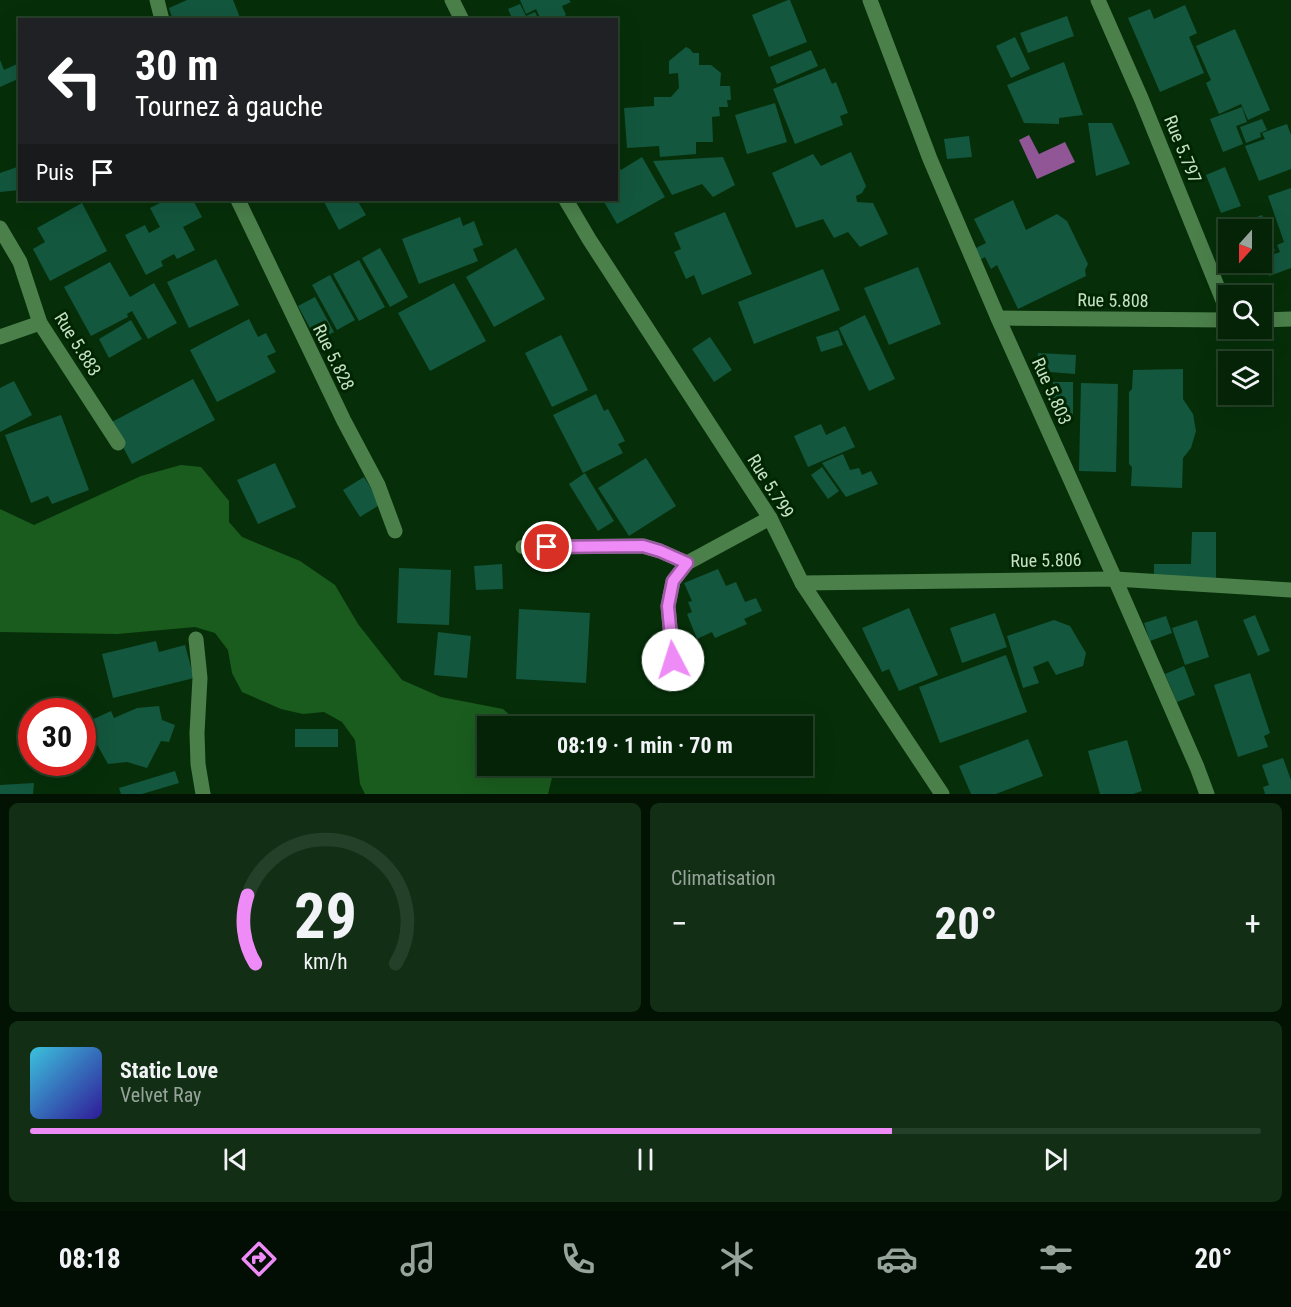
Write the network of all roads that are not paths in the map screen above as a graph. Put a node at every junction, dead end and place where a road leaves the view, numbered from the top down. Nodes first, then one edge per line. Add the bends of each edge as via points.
1 (157, 0) edge
2 (452, 0) edge
3 (870, 0) edge
4 (1098, 0) edge
5 (162, 18) edge
6 (461, 18) edge
7 (238, 201) edge
8 (567, 201) edge
9 (0, 228) edge
10 (1218, 288) edge
11 (998, 318) junction
12 (1291, 319) edge
13 (1218, 320) edge
14 (1272, 320) edge
15 (40, 323) junction
16 (0, 337) edge
17 (118, 443) dead end
18 (770, 518) junction
19 (395, 531) dead end
20 (523, 547) dead end
21 (687, 563) junction
22 (1115, 579) junction
23 (802, 583) junction
24 (1291, 590) edge
25 (196, 639) dead end
26 (673, 660) dead end
27 (203, 794) edge
28 (942, 794) edge
29 (1207, 794) edge

1 - 5 street
2 - 6 street
3 - 11 street, Rue 5.803 via 930,159
4 - 10 street, Rue 5.797
7 - 19 street, Rue 5.828 via 378,485
8 - 18 street, Rue 5.799
9 - 15 street, Rue 5.883 via 20,262
11 - 13 street, Rue 5.808
11 - 22 street, Rue 5.803
12 - 14 street
15 - 16 street
15 - 17 street, Rue 5.883
18 - 21 street
18 - 23 street, Rue 5.799
20 - 21 street via 643,546
21 - 26 street via 673,581 668,606
22 - 23 street, Rue 5.806
22 - 24 street, Rue 5.806
22 - 29 street, Rue 5.803
23 - 28 street, Rue 5.799
25 - 27 street via 200,678 198,764

